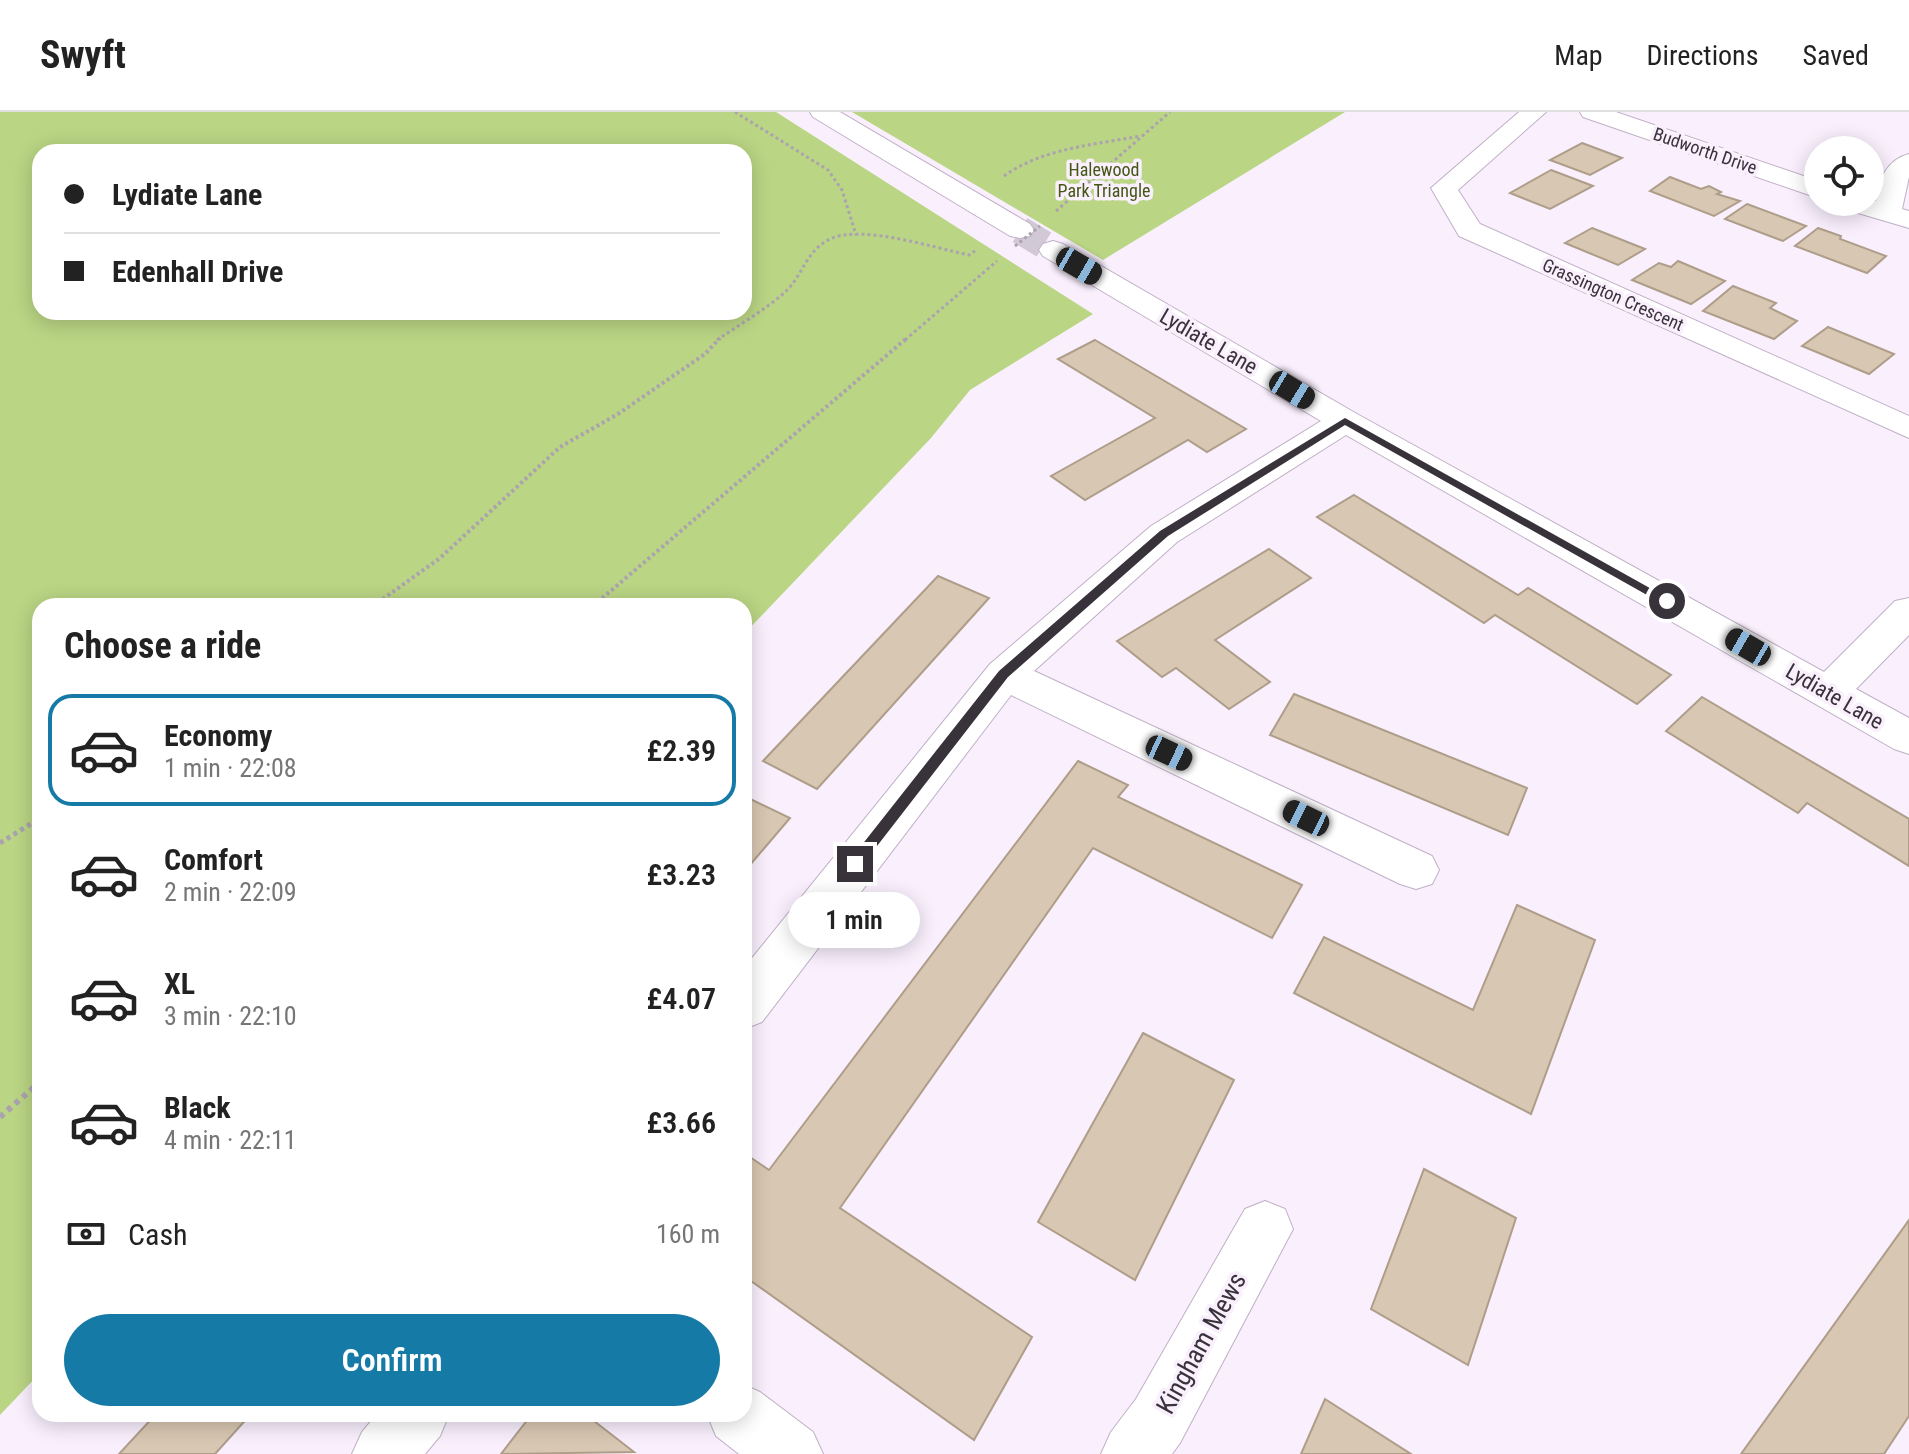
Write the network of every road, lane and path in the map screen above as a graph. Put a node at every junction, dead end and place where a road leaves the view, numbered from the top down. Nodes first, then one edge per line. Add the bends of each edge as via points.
1 (735, 112) edge
2 (822, 112) edge
3 (1170, 112) edge
4 (1534, 112) edge
5 (1592, 112) edge
6 (1140, 136) junction
7 (1909, 162) edge
8 (1804, 185) edge
9 (977, 205) junction
10 (1898, 217) edge
11 (1032, 232) junction
12 (856, 235) junction
13 (1003, 256) dead end
14 (752, 315) edge
15 (746, 320) edge
16 (1345, 421) junction
17 (1909, 428) edge
18 (384, 598) edge
19 (602, 598) edge
20 (1909, 611) edge
21 (1004, 674) junction
22 (1829, 692) junction
23 (1909, 738) edge
24 (32, 823) edge
25 (0, 843) edge
26 (1416, 870) dead end
27 (752, 996) edge
28 (32, 1089) edge
29 (0, 1117) edge
30 (1265, 1229) dead end
31 (411, 1422) edge
32 (749, 1422) edge
33 (384, 1454) edge
34 (791, 1454) edge
35 (1133, 1454) edge

1 - 12 path via 828,170 842,190
2 - 9 street, Lydiate Lane
3 - 6 path
4 - 17 street, Grassington Crescent via 1444,188 1469,230
5 - 8 street, Budworth Drive
6 - 9 path via 1025,164 1010,171
6 - 11 path
7 - 10 street via 1893,178
9 - 11 street, Lydiate Lane
11 - 12 path via 969,255
11 - 16 street, Lydiate Lane
12 - 14 path via 831,238 815,250 784,293
13 - 19 path
15 - 18 path via 618,414 560,447 440,558
16 - 21 street via 1164,534
16 - 22 street, Lydiate Lane
20 - 22 street
21 - 26 street
21 - 27 street
22 - 23 street, Lydiate Lane
24 - 25 path
28 - 29 path
30 - 35 street, Kingham Mews via 1158,1421
31 - 33 street
32 - 34 street

